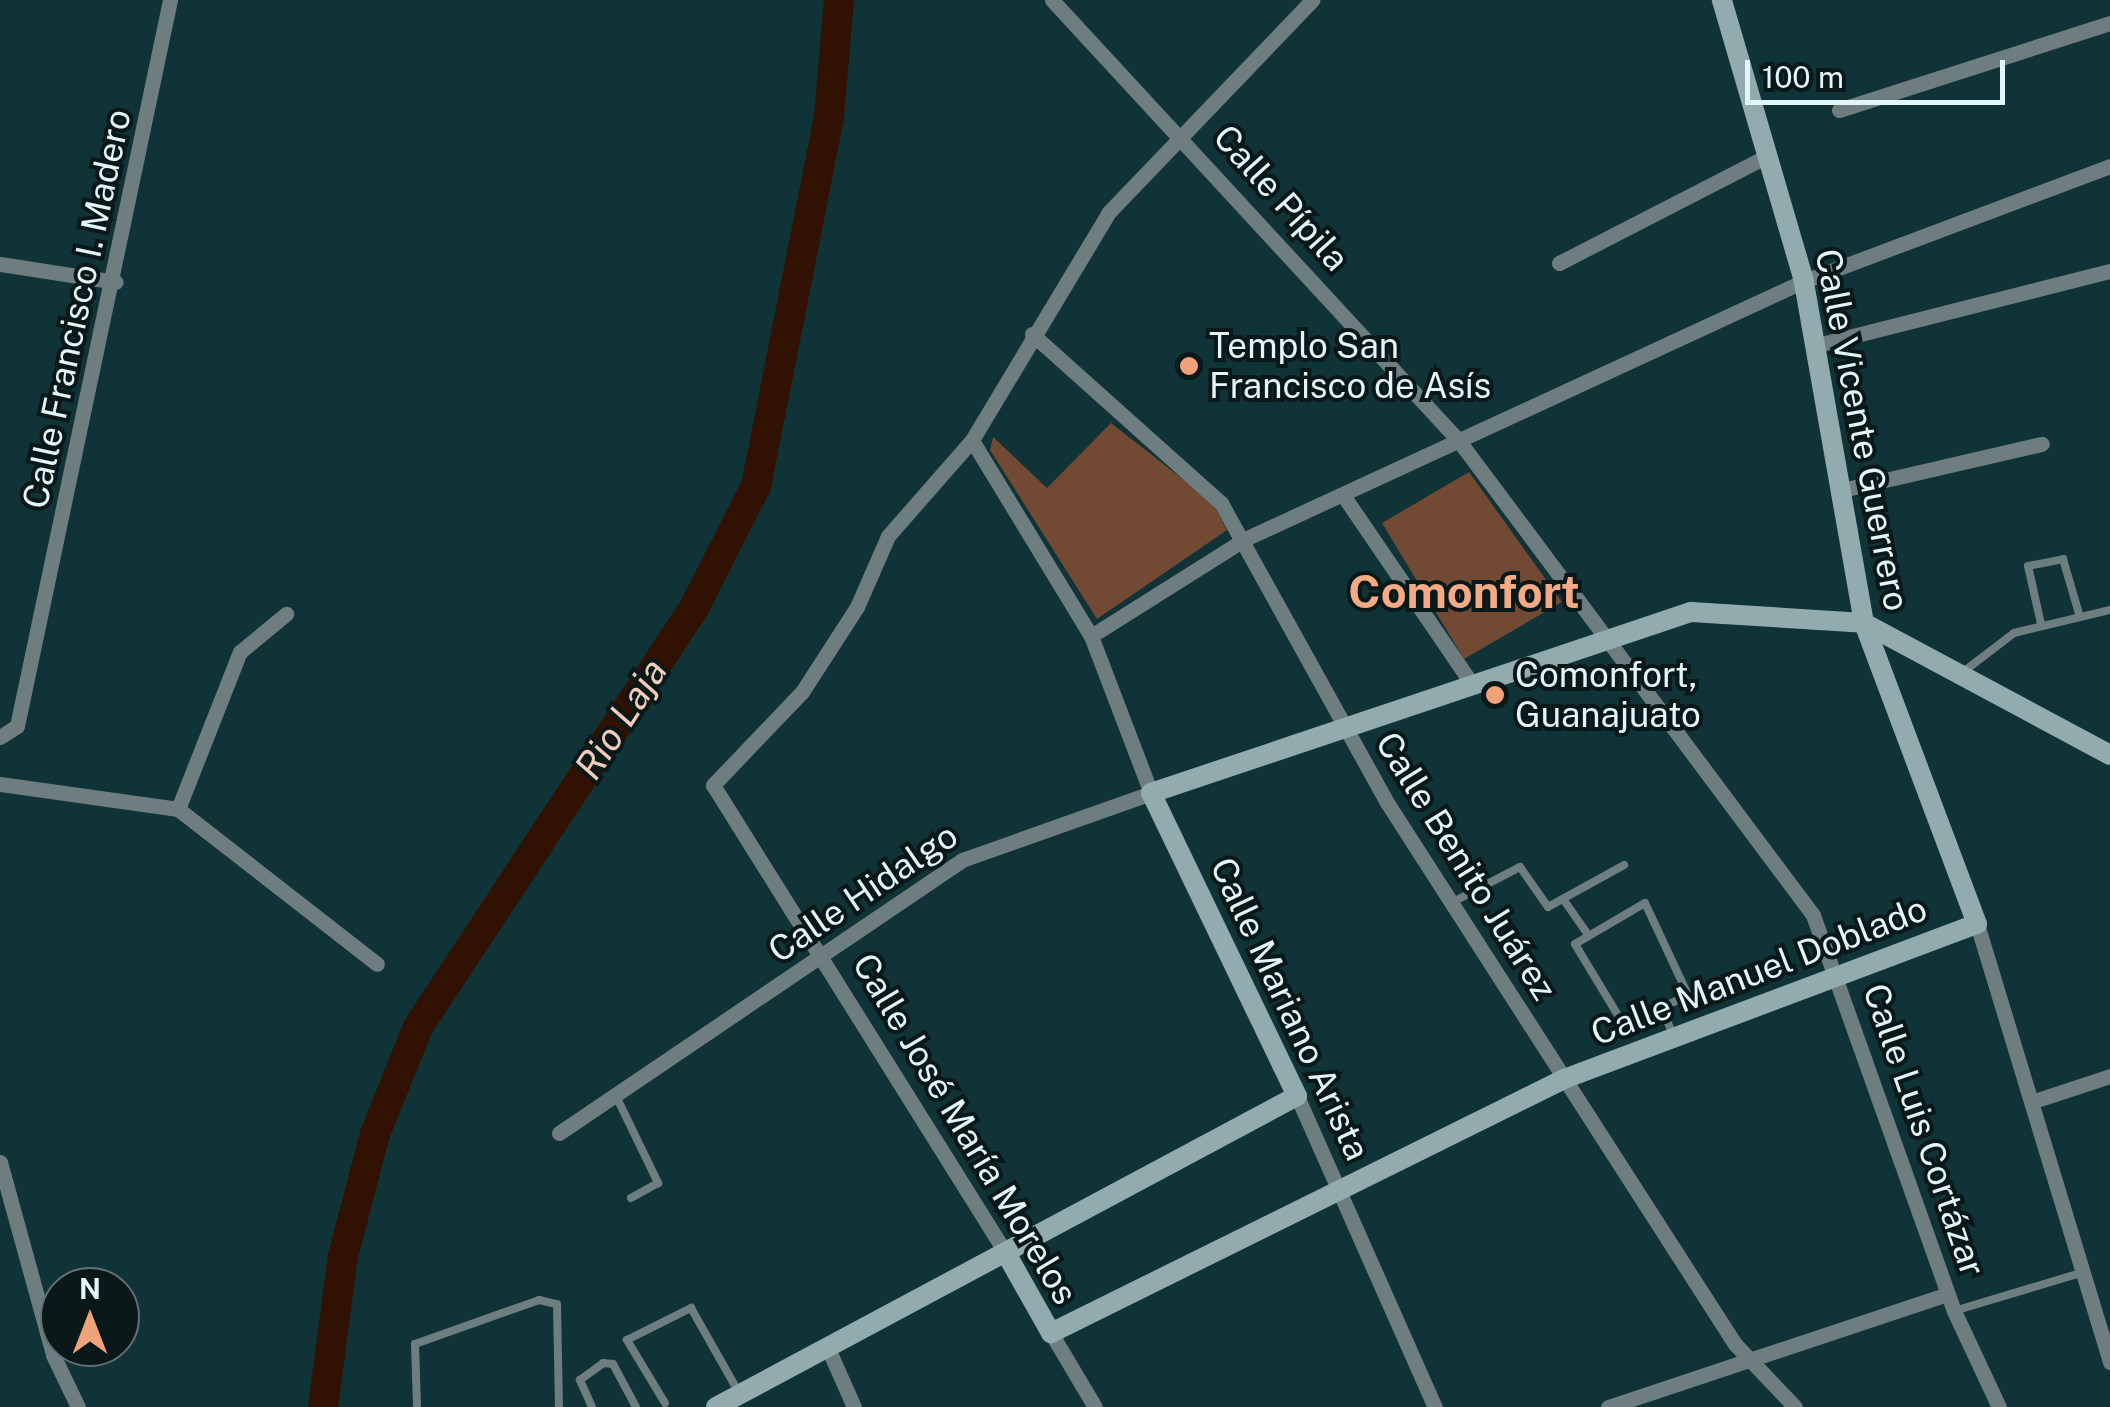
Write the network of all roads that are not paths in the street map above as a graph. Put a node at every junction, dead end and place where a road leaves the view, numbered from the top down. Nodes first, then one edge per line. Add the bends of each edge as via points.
1 (170, 0) edge
2 (1052, 0) edge
3 (1312, 0) edge
4 (1722, 0) edge
5 (2110, 23) edge
6 (1838, 110) dead end
7 (1183, 134) junction
8 (1764, 158) junction
9 (2110, 166) edge
10 (1560, 262) dead end
11 (0, 264) edge
12 (2110, 271) edge
13 (1804, 281) junction
14 (116, 282) junction
15 (1032, 334) junction
16 (1817, 345) junction
17 (972, 440) junction
18 (1459, 441) junction
19 (2042, 444) dead end
20 (1842, 490) junction
21 (1344, 498) junction
22 (1245, 539) junction
23 (2110, 610) edge
24 (286, 614) dead end
25 (2080, 617) junction
26 (1864, 623) junction
27 (2041, 624) junction
28 (1610, 633) junction
29 (1092, 636) junction
30 (1960, 675) junction
31 (1470, 680) junction
32 (1345, 729) junction
33 (0, 737) edge
34 (2110, 755) edge
35 (0, 784) edge
36 (1151, 794) junction
37 (178, 809) junction
38 (1624, 865) dead end
39 (1563, 898) junction
40 (1451, 903) junction
41 (1977, 924) junction
42 (1589, 936) junction
43 (823, 960) junction
44 (376, 964) dead end
45 (1839, 970) junction
46 (1661, 1008) junction
47 (1674, 1036) junction
48 (2110, 1076) edge
49 (1564, 1080) junction
50 (616, 1096) junction
51 (1297, 1096) junction
52 (2034, 1101) junction
53 (559, 1133) dead end
54 (0, 1162) edge
55 (1338, 1186) junction
56 (631, 1198) dead end
57 (1007, 1254) junction
58 (2088, 1270) junction
59 (1948, 1294) junction
60 (1954, 1311) junction
61 (1051, 1333) junction
62 (827, 1346) junction
63 (1752, 1359) junction
64 (2110, 1362) edge
65 (743, 1400) edge
66 (665, 1403) dead end
67 (78, 1407) edge
68 (417, 1407) edge
69 (559, 1407) edge
70 (592, 1407) edge
71 (636, 1407) edge
72 (716, 1407) edge
73 (854, 1407) edge
74 (1095, 1407) edge
75 (1435, 1407) edge
76 (1608, 1407) edge
77 (1795, 1407) edge
78 (1999, 1407) edge

1 - 14 street, Calle Francisco I. Madero
2 - 7 street, Calle Pípila
3 - 7 street
4 - 8 street, Calle Vicente Guerrero
5 - 6 street
7 - 15 street via 1109,212
7 - 18 street, Calle Pípila
8 - 10 street
8 - 13 street, Calle Vicente Guerrero
9 - 13 street
11 - 14 street
12 - 16 street
13 - 16 street, Calle Vicente Guerrero
13 - 18 street
14 - 33 street, Calle Francisco I. Madero via 18,726
15 - 17 street
15 - 22 street, Calle Benito Juárez via 1221,503
16 - 20 street, Calle Vicente Guerrero
17 - 29 street, Calle Mariano Arista
17 - 43 street, Calle José María Morelos via 888,536 857,607 802,692 713,785
18 - 21 street
18 - 28 street, Calle Pípila
19 - 20 street
20 - 26 street, Calle Vicente Guerrero
21 - 22 street
21 - 31 street
22 - 29 street
22 - 32 street, Calle Benito Juárez
23 - 25 lane
24 - 37 street via 240,652
25 - 27 lane
25 - 27 lane via 2063,559 2028,566
26 - 28 street, Calle Hidalgo via 1690,612
26 - 30 street
26 - 41 street, Calle Vicente Guerrero
27 - 30 lane
28 - 31 street, Calle Hidalgo
28 - 45 street, Calle Luis Cortázar via 1813,915
29 - 36 street, Calle Mariano Arista
30 - 34 street
31 - 32 street, Calle Hidalgo
32 - 36 street, Calle Hidalgo
32 - 40 street, Calle Benito Juárez
35 - 37 street
36 - 43 street, Calle Hidalgo via 962,860
36 - 51 street, Calle Mariano Arista
37 - 44 street
38 - 39 lane
39 - 40 lane via 1548,907 1520,867
39 - 42 lane
40 - 49 street, Calle Benito Juárez
41 - 45 street, Calle Manuel Doblado
41 - 52 street
42 - 46 lane via 1575,944 1622,1022
42 - 46 lane via 1645,903 1688,995
43 - 50 street, Calle Hidalgo
43 - 57 street, Calle José María Morelos
45 - 47 street, Calle Manuel Doblado
45 - 59 street, Calle Luis Cortázar
46 - 47 lane
47 - 49 street, Calle Manuel Doblado
48 - 52 street
49 - 55 street, Calle Manuel Doblado
49 - 63 street, Calle Benito Juárez
50 - 53 street, Calle Hidalgo
50 - 56 lane via 658,1184
51 - 55 street, Calle Mariano Arista
51 - 57 street
52 - 58 street
54 - 67 street via 53,1355
55 - 61 street, Calle Manuel Doblado
55 - 75 street, Calle Mariano Arista
57 - 61 street, Calle José María Morelos
57 - 62 street
58 - 60 lane
58 - 64 street
59 - 60 street, Calle Luis Cortázar
59 - 63 street
60 - 78 street, Calle Luis Cortázar
61 - 74 street, Calle José María Morelos
62 - 65 street
62 - 73 street
63 - 76 street
63 - 77 street, Calle Benito Juárez
65 - 66 lane via 691,1308 627,1340
65 - 72 street
68 - 69 lane via 415,1344 540,1300 557,1304
70 - 71 lane via 580,1380 603,1363 613,1364

